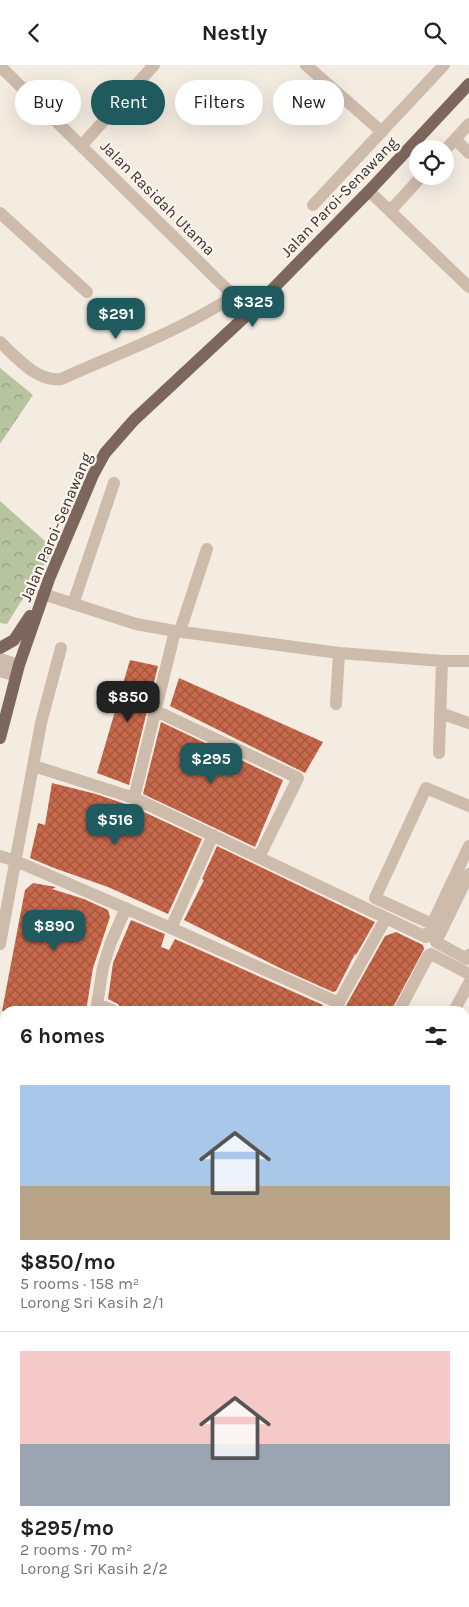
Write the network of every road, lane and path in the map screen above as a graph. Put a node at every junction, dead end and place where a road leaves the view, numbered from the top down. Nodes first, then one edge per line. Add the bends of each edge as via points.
1 (154, 65) edge
2 (306, 65) edge
3 (444, 65) edge
4 (5, 67) edge
5 (469, 84) edge
6 (469, 124) edge
7 (382, 132) junction
8 (455, 139) joint
9 (82, 145) junction
10 (469, 153) edge
11 (414, 185) edge
12 (369, 191) junction
13 (313, 205) dead end
14 (390, 211) junction
15 (0, 213) edge
16 (469, 287) edge
17 (86, 292) dead end
18 (234, 296) junction
19 (250, 312) junction
20 (0, 341) edge
21 (114, 483) dead end
22 (207, 549) dead end
23 (49, 579) junction
24 (43, 594) junction
25 (73, 604) junction
26 (178, 631) junction
27 (61, 647) dead end
28 (0, 648) edge
29 (340, 653) junction
30 (0, 659) edge
31 (442, 661) junction
32 (469, 661) edge
33 (17, 670) junction
34 (0, 671) edge
35 (336, 704) dead end
36 (156, 711) junction
37 (440, 713) junction
38 (469, 723) edge
39 (0, 738) edge
40 (439, 753) dead end
41 (34, 766) junction
42 (134, 798) junction
43 (469, 806) edge
44 (212, 835) junction
45 (469, 846) edge
46 (0, 856) edge
47 (259, 857) junction
48 (16, 861) junction
49 (469, 874) edge
50 (126, 908) junction
51 (386, 918) junction
52 (432, 924) junction
53 (171, 928) junction
54 (431, 940) junction
55 (0, 944) edge
56 (469, 955) edge
57 (469, 974) edge
58 (469, 983) edge
59 (97, 1006) edge
60 (335, 1006) edge
61 (338, 1006) edge
62 (402, 1006) edge
63 (457, 1006) edge

1 - 9 street
2 - 7 street
3 - 7 street
4 - 9 street, Jalan Rasidah Utama
5 - 12 main road, Jalan Paroi-Senawang
6 - 8 street
7 - 13 street
8 - 10 street
9 - 18 street, Jalan Rasidah Utama
11 - 14 street
12 - 14 street
12 - 19 main road, Jalan Paroi-Senawang
14 - 16 street
15 - 17 street
18 - 19 street, Jalan Rasidah Utama
18 - 20 street via 161,336 61,379 52,380 29,368
19 - 23 main road, Jalan Paroi-Senawang via 134,420 105,453
21 - 25 street
22 - 26 street
23 - 24 main road, Jalan Paroi-Senawang
23 - 28 main road via 25,626 14,640
24 - 25 street
24 - 33 main road, Jalan Paroi-Senawang
25 - 26 street via 136,624
26 - 29 street
26 - 36 street
27 - 41 street via 41,723
29 - 31 street
29 - 35 street
30 - 33 street
31 - 32 street
31 - 37 street
33 - 34 street
33 - 39 main road, Jalan Paroi-Senawang
36 - 42 street
36 - 47 street via 298,778
37 - 38 street
37 - 40 street
41 - 42 street
41 - 48 street
42 - 44 street
43 - 52 street via 426,788 375,898
44 - 47 street
44 - 53 street
45 - 52 street
46 - 48 street
47 - 51 street
48 - 50 street
48 - 55 street
49 - 54 street
50 - 53 street
50 - 59 street via 103,967
51 - 54 street
51 - 61 street
52 - 54 street
53 - 60 street
54 - 56 street via 467,959
57 - 62 street via 431,954
58 - 63 street

